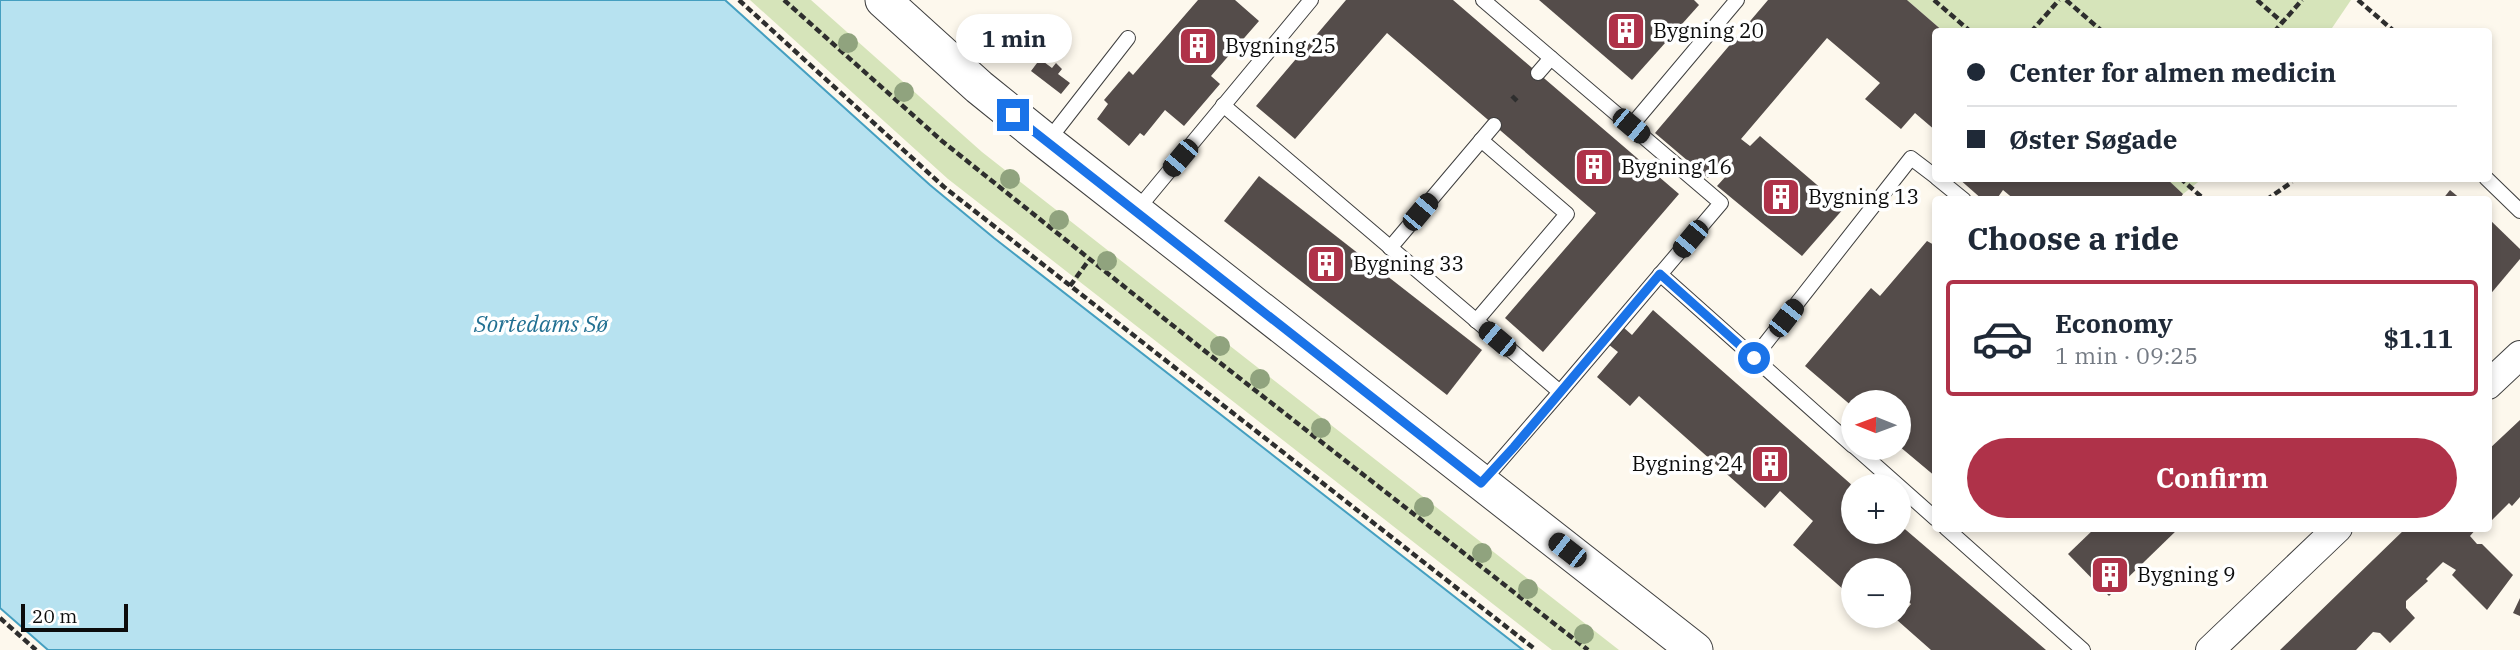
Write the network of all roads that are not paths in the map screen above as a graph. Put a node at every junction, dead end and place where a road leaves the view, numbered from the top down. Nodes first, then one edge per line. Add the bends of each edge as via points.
1 (883, 0) edge
2 (1311, 0) edge
3 (1483, 0) edge
4 (1737, 0) edge
5 (1128, 38) dead end
6 (1551, 58) junction
7 (1538, 73) dead end
8 (1223, 105) junction
9 (1494, 125) dead end
10 (1631, 126) junction
11 (1480, 140) junction
12 (1047, 142) junction
13 (1932, 175) edge
14 (1941, 182) edge
15 (2490, 182) edge
16 (1959, 196) edge
17 (2520, 211) edge
18 (1135, 212) junction
19 (1390, 247) junction
20 (1660, 274) junction
21 (1476, 321) junction
22 (2520, 355) edge
23 (1754, 358) junction
24 (2492, 381) edge
25 (1560, 392) junction
26 (1841, 435) edge
27 (1869, 460) edge
28 (1481, 483) junction
29 (1932, 515) edge
30 (1950, 532) edge
31 (2334, 532) edge
32 (1695, 650) edge
33 (2083, 650) edge
34 (2210, 650) edge

1 - 12 street
2 - 8 lane
3 - 6 lane
4 - 10 lane
5 - 12 lane
6 - 7 lane
6 - 10 lane
8 - 18 lane
8 - 19 lane
9 - 11 lane
10 - 20 lane via 1721,203
11 - 19 lane
11 - 21 lane via 1567,214
12 - 18 street
13 - 23 lane via 1911,158
14 - 16 lane
15 - 17 lane
18 - 28 street
19 - 21 lane
20 - 23 lane
20 - 25 lane
21 - 25 lane
22 - 24 street
23 - 26 lane
25 - 28 lane
27 - 29 lane
28 - 32 street
30 - 33 lane
31 - 34 street

